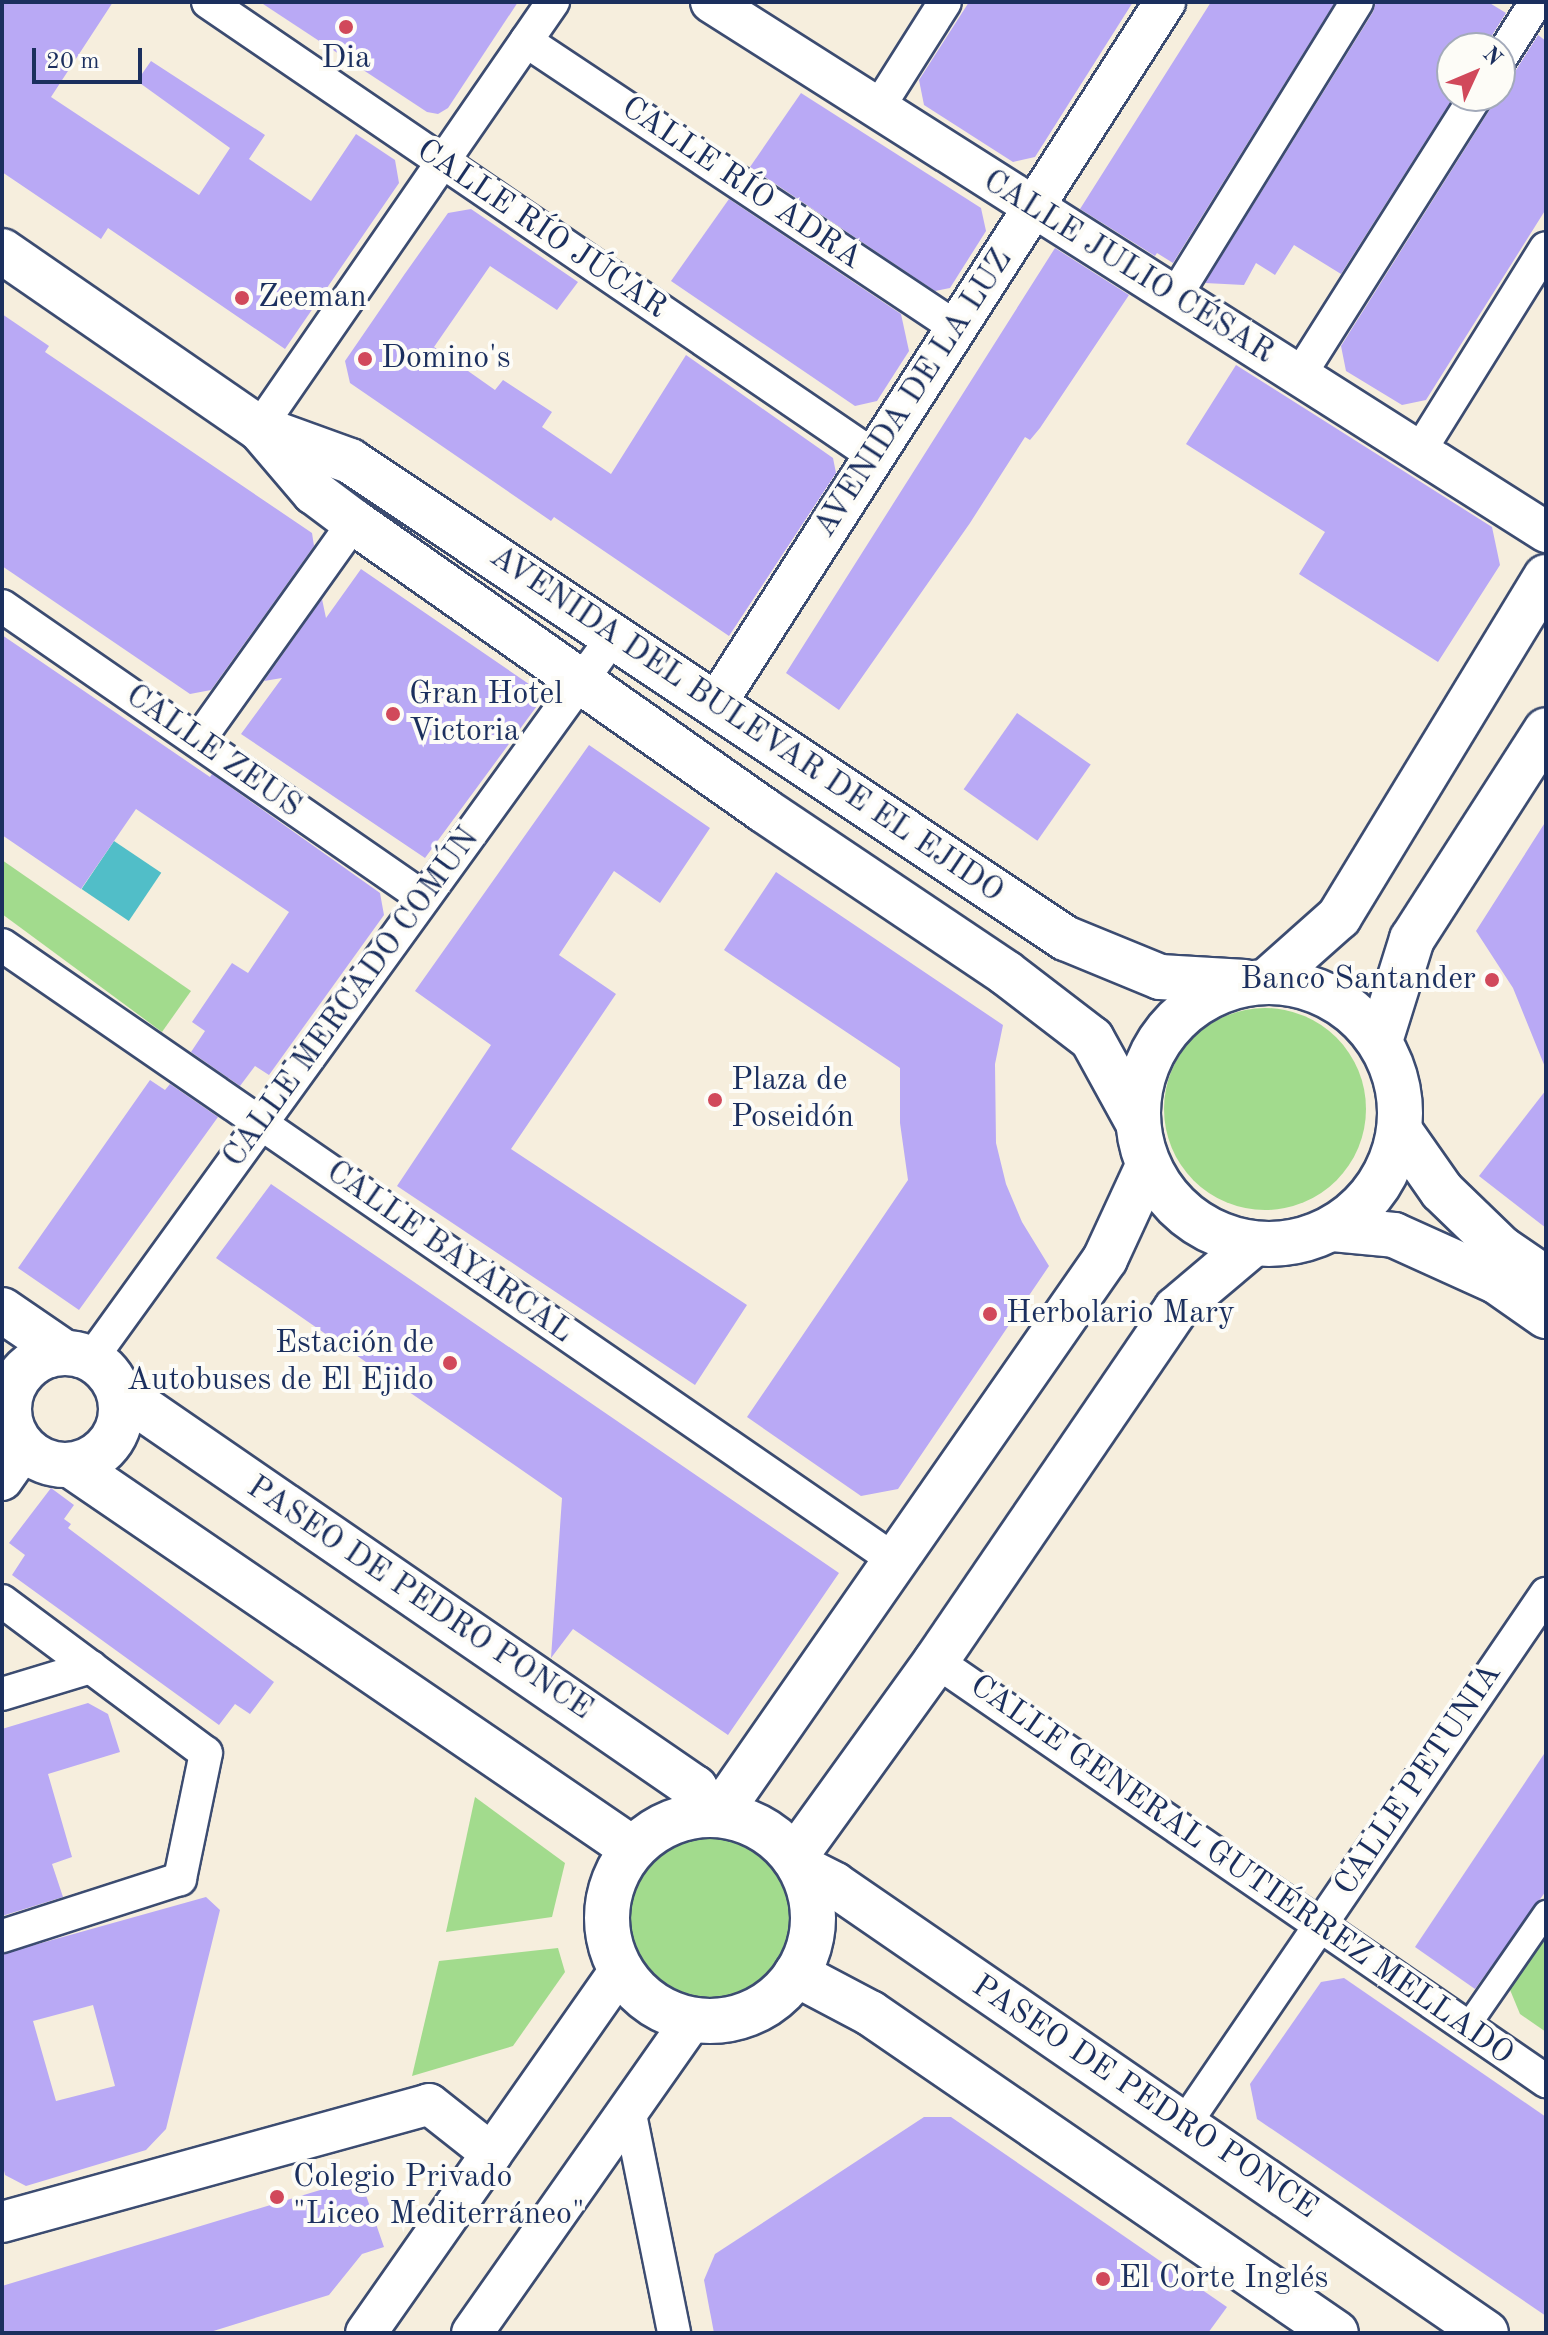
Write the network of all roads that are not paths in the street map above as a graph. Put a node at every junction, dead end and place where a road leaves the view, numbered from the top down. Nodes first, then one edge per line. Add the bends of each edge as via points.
1 (208, 2) edge
2 (553, 2) edge
3 (711, 2) edge
4 (945, 2) edge
5 (1165, 2) edge
6 (1357, 2) edge
7 (1536, 2) edge
8 (1516, 34) edge
9 (526, 41) junction
10 (878, 108) junction
11 (1466, 112) edge
12 (441, 162) junction
13 (1033, 208) junction
14 (1546, 248) edge
15 (2, 251) edge
16 (1167, 307) junction
17 (957, 328) junction
18 (1299, 376) junction
19 (259, 428) junction
20 (1419, 452) junction
21 (874, 456) junction
22 (354, 522) junction
23 (1546, 532) edge
24 (1546, 577) edge
25 (2, 606) edge
26 (613, 637) junction
27 (581, 680) junction
28 (715, 705) junction
29 (1546, 730) edge
30 (198, 741) junction
31 (424, 898) junction
32 (2, 945) edge
33 (1256, 981) junction
34 (1380, 1041) junction
35 (1137, 1121) junction
36 (261, 1123) junction
37 (1400, 1131) junction
38 (1148, 1166) junction
39 (1333, 1229) junction
40 (1253, 1244) junction
41 (1546, 1279) edge
42 (2, 1310) edge
43 (1546, 1316) edge
44 (78, 1356) junction
45 (119, 1392) junction
46 (9, 1440) edge
47 (72, 1466) junction
48 (896, 1561) junction
49 (1546, 1594) edge
50 (2, 1601) edge
51 (1535, 1635) edge
52 (936, 1661) junction
53 (91, 1667) junction
54 (2, 1694) edge
55 (715, 1815) junction
56 (633, 1849) junction
57 (797, 1862) junction
58 (1546, 1913) edge
59 (1320, 1925) junction
60 (2, 1936) edge
61 (621, 1969) junction
62 (796, 1974) junction
63 (693, 2019) junction
64 (1467, 2027) junction
65 (1546, 2081) edge
66 (629, 2109) junction
67 (1184, 2125) junction
68 (492, 2154) junction
69 (2, 2222) edge
70 (366, 2333) edge
71 (472, 2333) edge
72 (674, 2333) edge
73 (1336, 2333) edge
74 (1486, 2333) edge

1 - 12 street, CALLE RÍO JÚCAR
2 - 9 street
3 - 10 street, CALLE JULIO CÉSAR
4 - 10 street
5 - 13 street, AVENIDA DE LA LUZ
6 - 16 street
7 - 8 street
9 - 12 street
9 - 17 street, CALLE RÍO ADRA
10 - 13 street, CALLE JULIO CÉSAR
11 - 18 street
12 - 19 street
12 - 21 street, CALLE RÍO JÚCAR
13 - 16 street, CALLE JULIO CÉSAR
13 - 17 street, AVENIDA DE LA LUZ
14 - 20 street
15 - 19 main road, AVENIDA DEL BULEVAR DE EL EJIDO
16 - 18 street, CALLE JULIO CÉSAR
17 - 21 street, AVENIDA DE LA LUZ
18 - 20 street, CALLE JULIO CÉSAR
19 - 22 main road, AVENIDA DEL BULEVAR DE EL EJIDO via 314,492
19 - 26 main road, AVENIDA DEL BULEVAR DE EL EJIDO via 350,461
20 - 23 street, CALLE JULIO CÉSAR
21 - 28 street, AVENIDA DE LA LUZ
22 - 27 main road, AVENIDA DEL BULEVAR DE EL EJIDO
22 - 30 street
24 - 33 main road via 1339,917
25 - 30 street, CALLE ZEUS
26 - 27 street, CALLE MERCADO COMÚN
26 - 28 main road, AVENIDA DEL BULEVAR DE EL EJIDO
27 - 31 street, CALLE MERCADO COMÚN
27 - 35 main road, AVENIDA DEL BULEVAR DE EL EJIDO via 1006,973 1092,1039
28 - 33 main road, AVENIDA DEL BULEVAR DE EL EJIDO via 1065,938 1160,977
29 - 34 main road via 1412,939
30 - 31 street, CALLE ZEUS
31 - 36 street, CALLE MERCADO COMÚN
32 - 36 street, CALLE BAYARCAL
33 - 34 main road via 1311,987 1350,1008
33 - 35 main road via 1209,995 1178,1017 1153,1047 1140,1083
34 - 37 main road via 1397,1084
35 - 38 main road
36 - 44 street, CALLE MERCADO COMÚN
36 - 48 street, CALLE BAYARCAL
37 - 39 main road via 1388,1171 1365,1204
37 - 41 main road via 1442,1191 1501,1248
38 - 40 main road via 1174,1204 1210,1231
38 - 48 main road via 1105,1259
39 - 40 main road via 1294,1243
39 - 43 main road via 1394,1235 1496,1281
40 - 52 main road via 1177,1306
42 - 44 main road
44 - 45 main road via 103,1367
44 - 46 main road via 46,1356 28,1366 9,1399
45 - 47 main road via 120,1424 113,1440 103,1453
45 - 55 main road, PASEO DE PEDRO PONCE via 695,1788
46 - 47 main road via 46,1462
47 - 56 main road
48 - 55 main road
49 - 51 street, CALLE PETUNIA
50 - 53 street
51 - 59 street, CALLE PETUNIA
52 - 57 main road
52 - 59 street, CALLE GENERAL GUTIÉRREZ MELLADO
53 - 54 street
53 - 60 street via 206,1753 180,1879
55 - 56 main road via 687,1817 657,1828
55 - 57 main road via 751,1823 779,1841
56 - 61 main road via 616,1873 607,1902 607,1931
57 - 62 main road via 814,1921 809,1949
57 - 67 main road, PASEO DE PEDRO PONCE
58 - 64 street
59 - 64 street, CALLE GENERAL GUTIÉRREZ MELLADO
59 - 67 street, CALLE PETUNIA
61 - 63 main road via 664,2011
61 - 68 street
62 - 63 main road via 777,1997 752,2013 723,2020
62 - 73 main road via 870,2013
63 - 66 street
64 - 65 street, CALLE GENERAL GUTIÉRREZ MELLADO
66 - 71 street
66 - 72 street
67 - 74 main road, PASEO DE PEDRO PONCE
68 - 69 street via 429,2104
68 - 70 street

